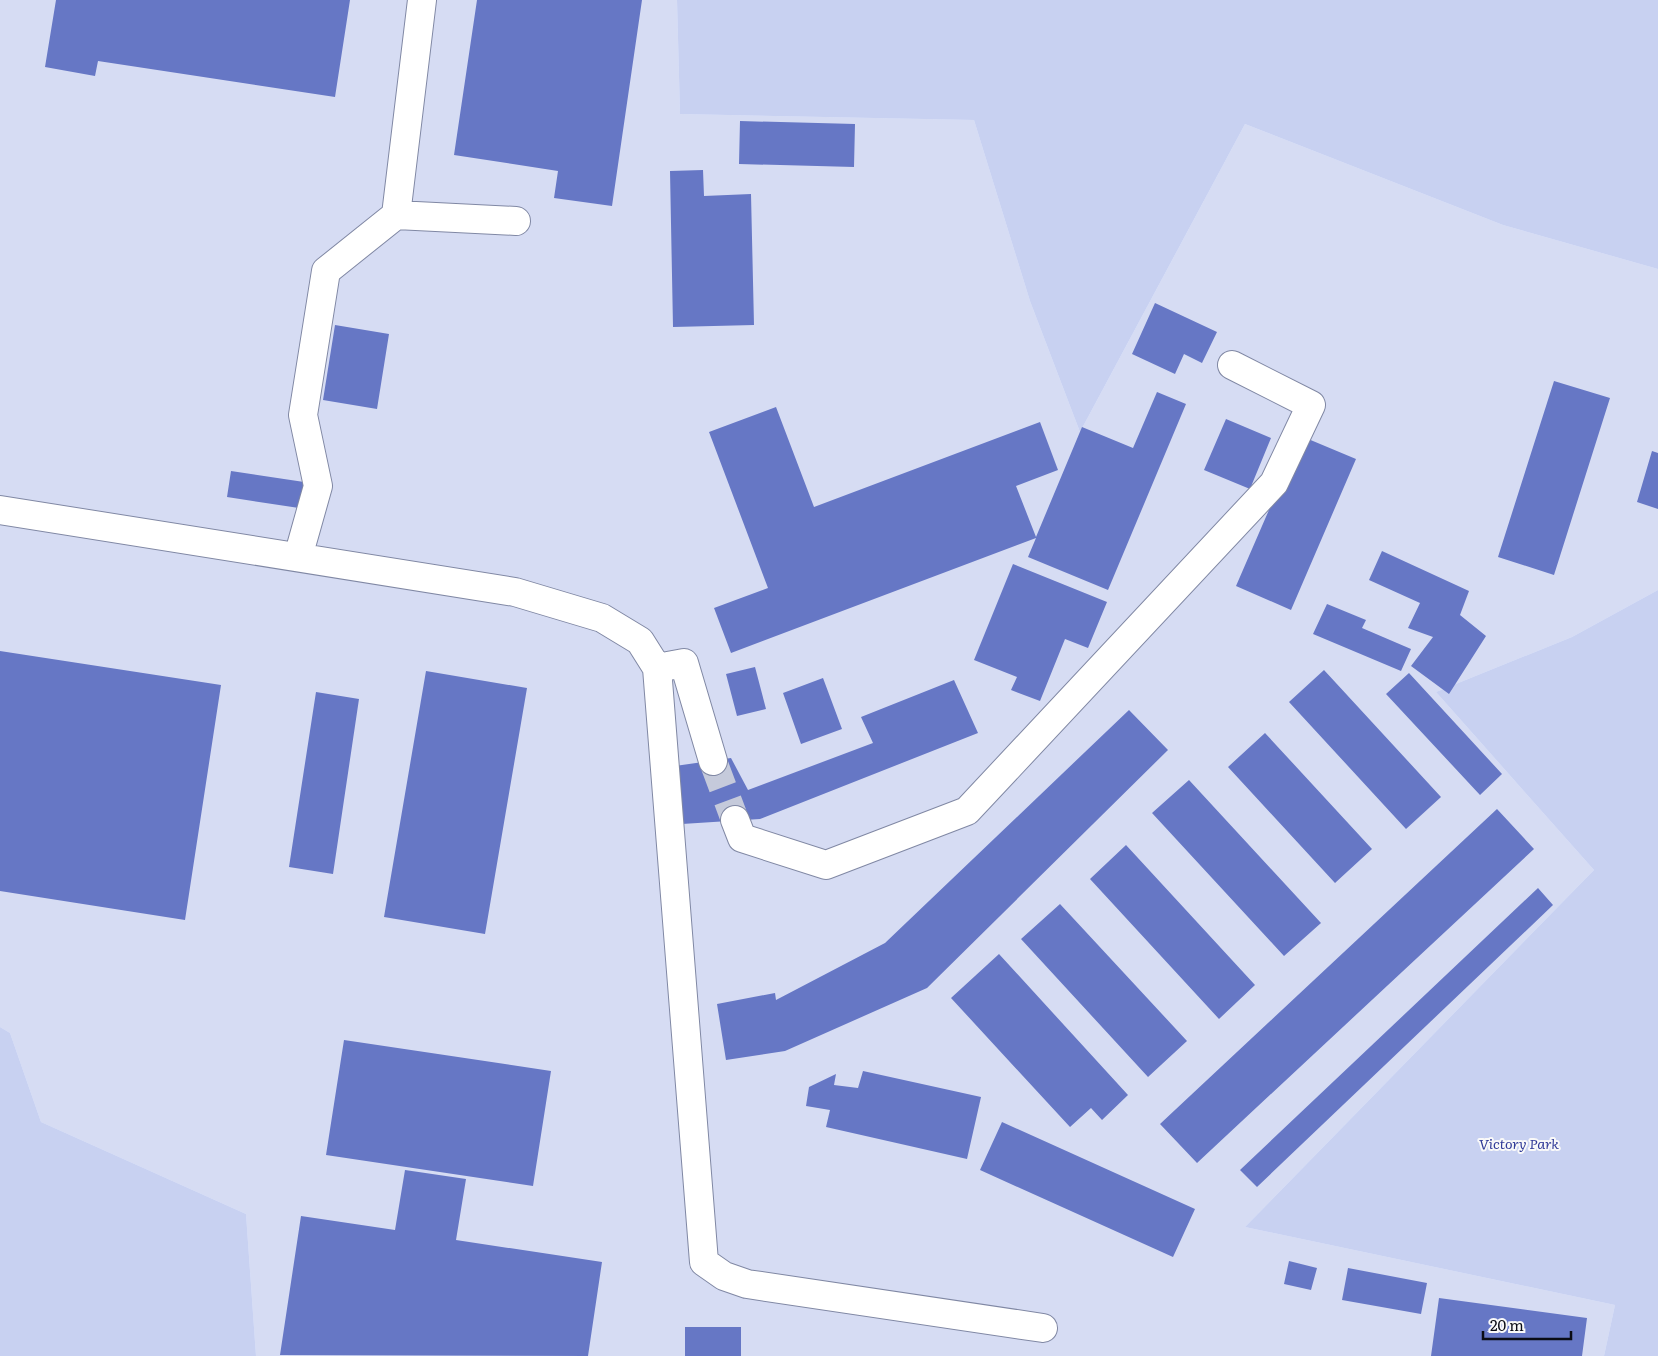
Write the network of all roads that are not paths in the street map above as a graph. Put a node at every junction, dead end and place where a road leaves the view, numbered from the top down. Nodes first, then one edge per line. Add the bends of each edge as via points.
1 (422, 0) edge
2 (396, 215) junction
3 (516, 221) dead end
4 (1232, 365) dead end
5 (0, 510) edge
6 (298, 557) junction
7 (657, 668) junction
8 (712, 761) tunnel mouth
9 (735, 820) tunnel mouth
10 (1043, 1328) dead end

1 - 2 lane
2 - 3 lane
2 - 6 lane via 326,271 303,415 318,486
4 - 9 lane via 1311,405 1274,483 967,811 826,865 742,838
5 - 6 lane
6 - 7 lane via 515,592 602,618 640,641
7 - 8 lane via 684,663
7 - 10 lane via 704,1262 724,1276 747,1284

